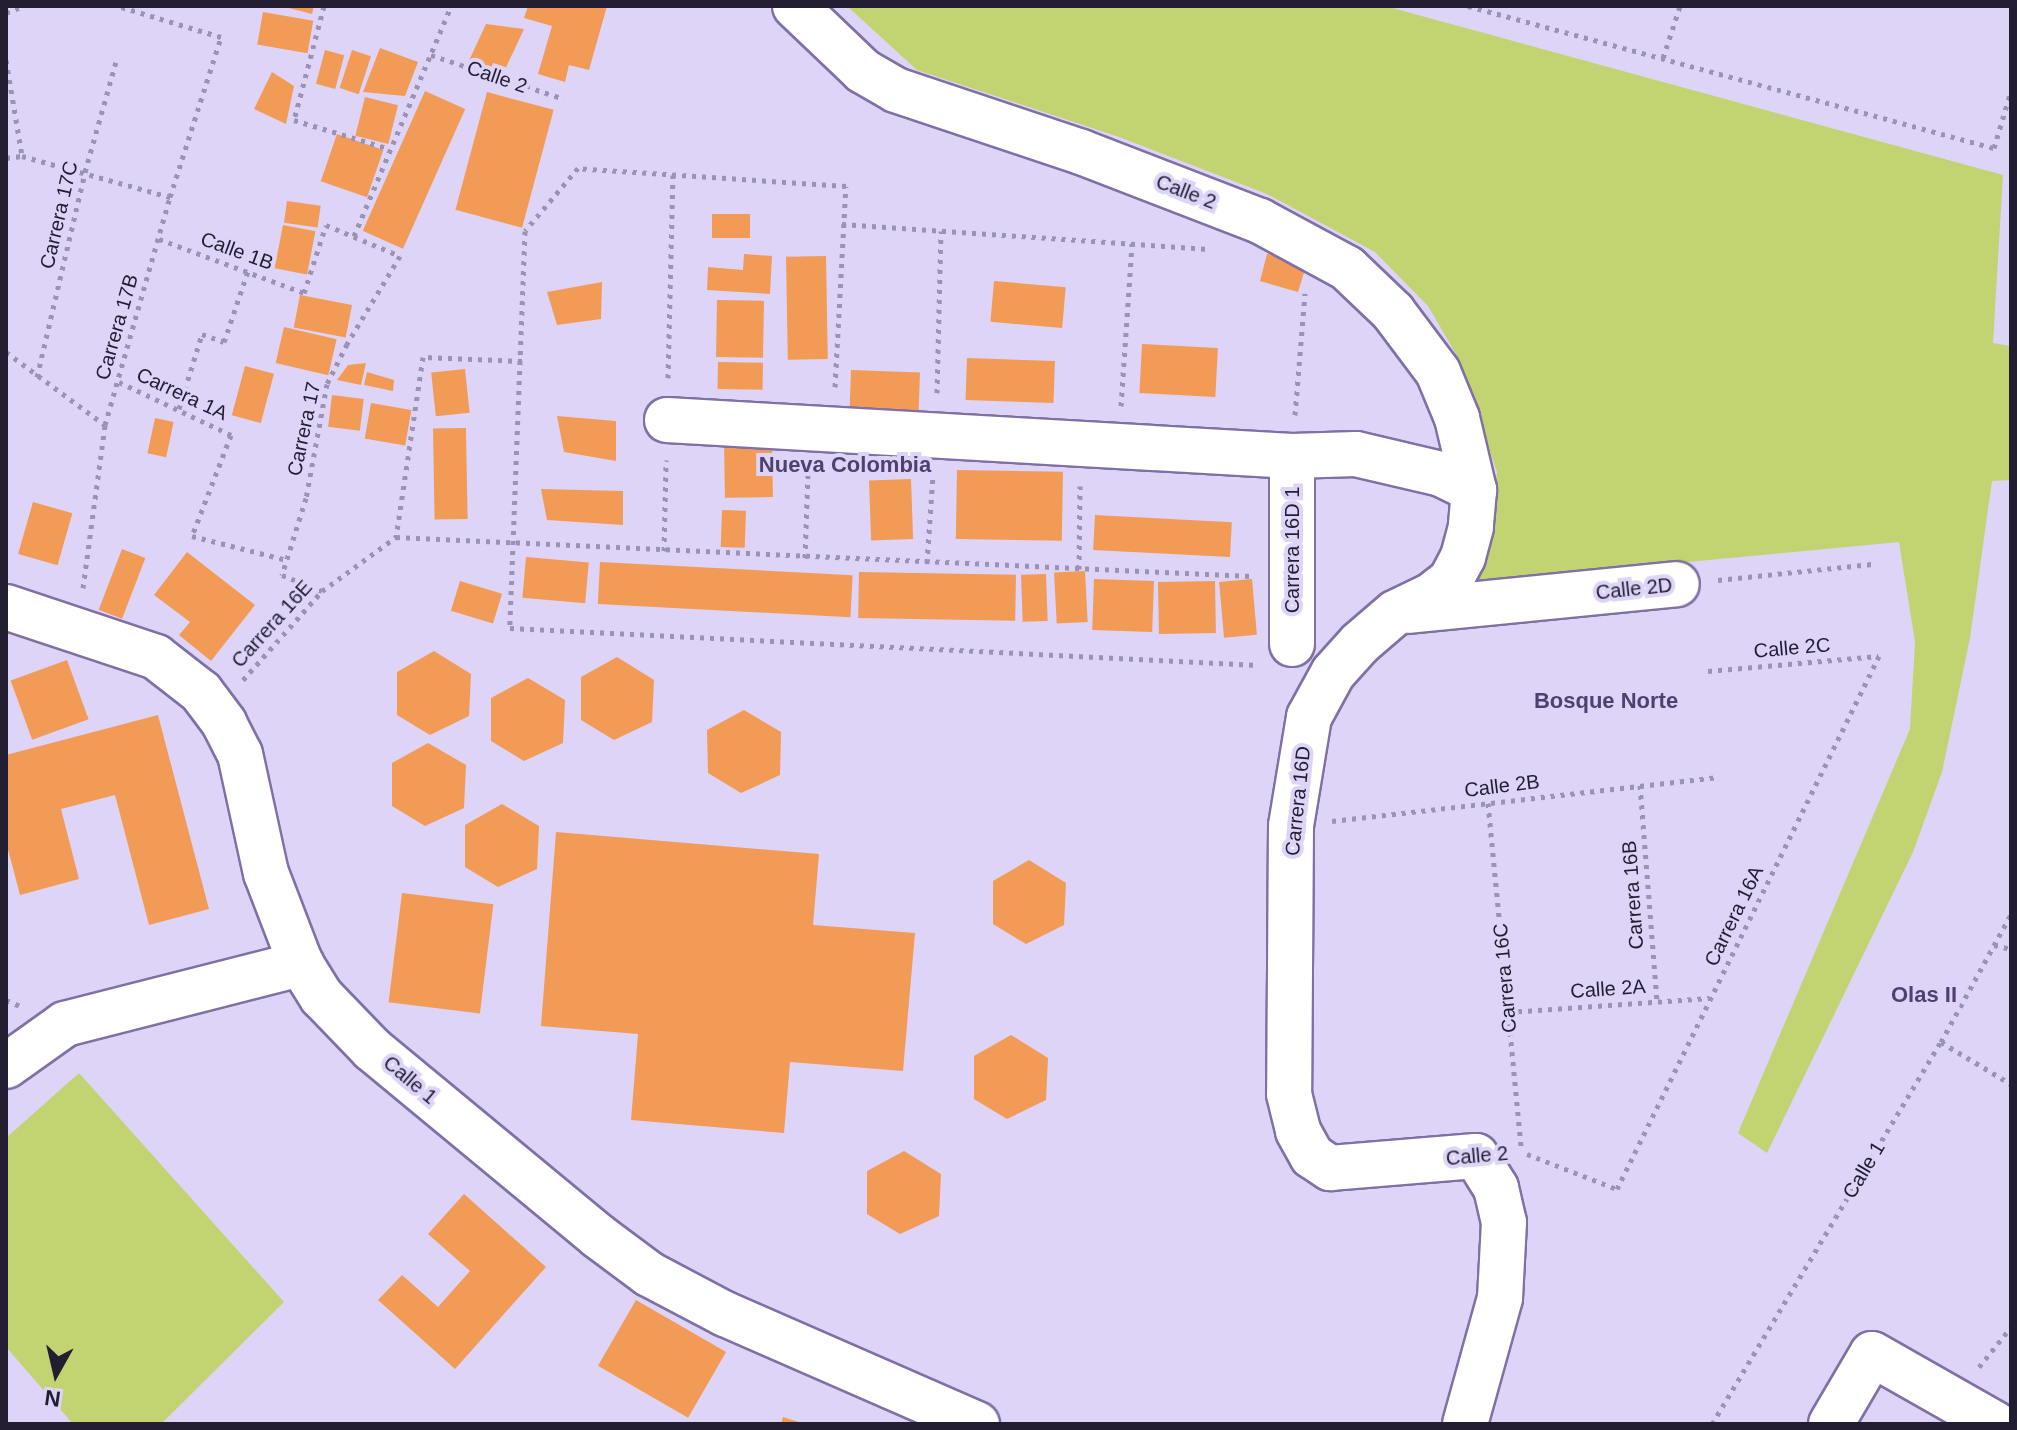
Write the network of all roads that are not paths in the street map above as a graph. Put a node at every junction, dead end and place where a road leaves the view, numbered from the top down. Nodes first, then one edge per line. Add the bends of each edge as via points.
1 (795, 6) edge
2 (667, 420) road end
3 (1292, 456) junction
4 (1474, 490) junction
5 (1677, 584) road end
6 (6, 607) edge
7 (1395, 613) junction
8 (1292, 644) road end
9 (301, 964) junction
10 (6, 1066) edge
11 (1330, 1168) joint
12 (977, 1424) edge
13 (1465, 1424) edge
14 (1831, 1424) edge
15 (1995, 1424) edge

1 - 4 street, Calle 2 via 863,71 896,90 1081,152 1260,221 1347,268 1393,312 1438,372 1457,418
2 - 3 street
3 - 4 street via 1356,454 1441,474
3 - 8 street, Carrera 16D 1
4 - 7 street, Carrera 16D via 1463,557 1451,580
5 - 7 street, Calle 2D
6 - 9 street, Calle 1 via 156,657 216,710 240,754 266,873
7 - 11 street, Carrera 16D via 1333,673 1309,717 1298,766 1291,826 1289,1094 1298,1131 1312,1156
9 - 10 street via 65,1024
9 - 12 street, Calle 1 via 322,997 372,1049 649,1274 725,1314
11 - 13 street, Calle 2 via 1476,1156 1496,1188 1504,1222 1500,1298
14 - 15 street via 1872,1354

